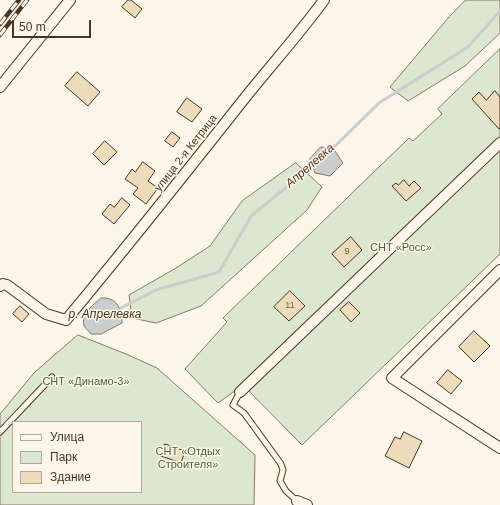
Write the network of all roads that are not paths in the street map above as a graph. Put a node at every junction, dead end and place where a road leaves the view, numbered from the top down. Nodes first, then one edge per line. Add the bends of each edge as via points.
1 (70, 0) edge
2 (324, 0) edge
3 (0, 88) edge
4 (500, 143) edge
5 (500, 270) edge
6 (0, 286) edge
7 (52, 377) dead end
8 (240, 392) joint
9 (0, 432) edge
10 (500, 448) edge
11 (297, 501) joint
12 (308, 505) edge

1 - 3 street
2 - 6 street, улица 2-я Кетрица via 66,320 46,314 7,285
4 - 8 street
5 - 10 street via 392,378
7 - 9 lane
8 - 11 lane via 234,405 244,413 281,464 283,470 280,481
11 - 12 street

